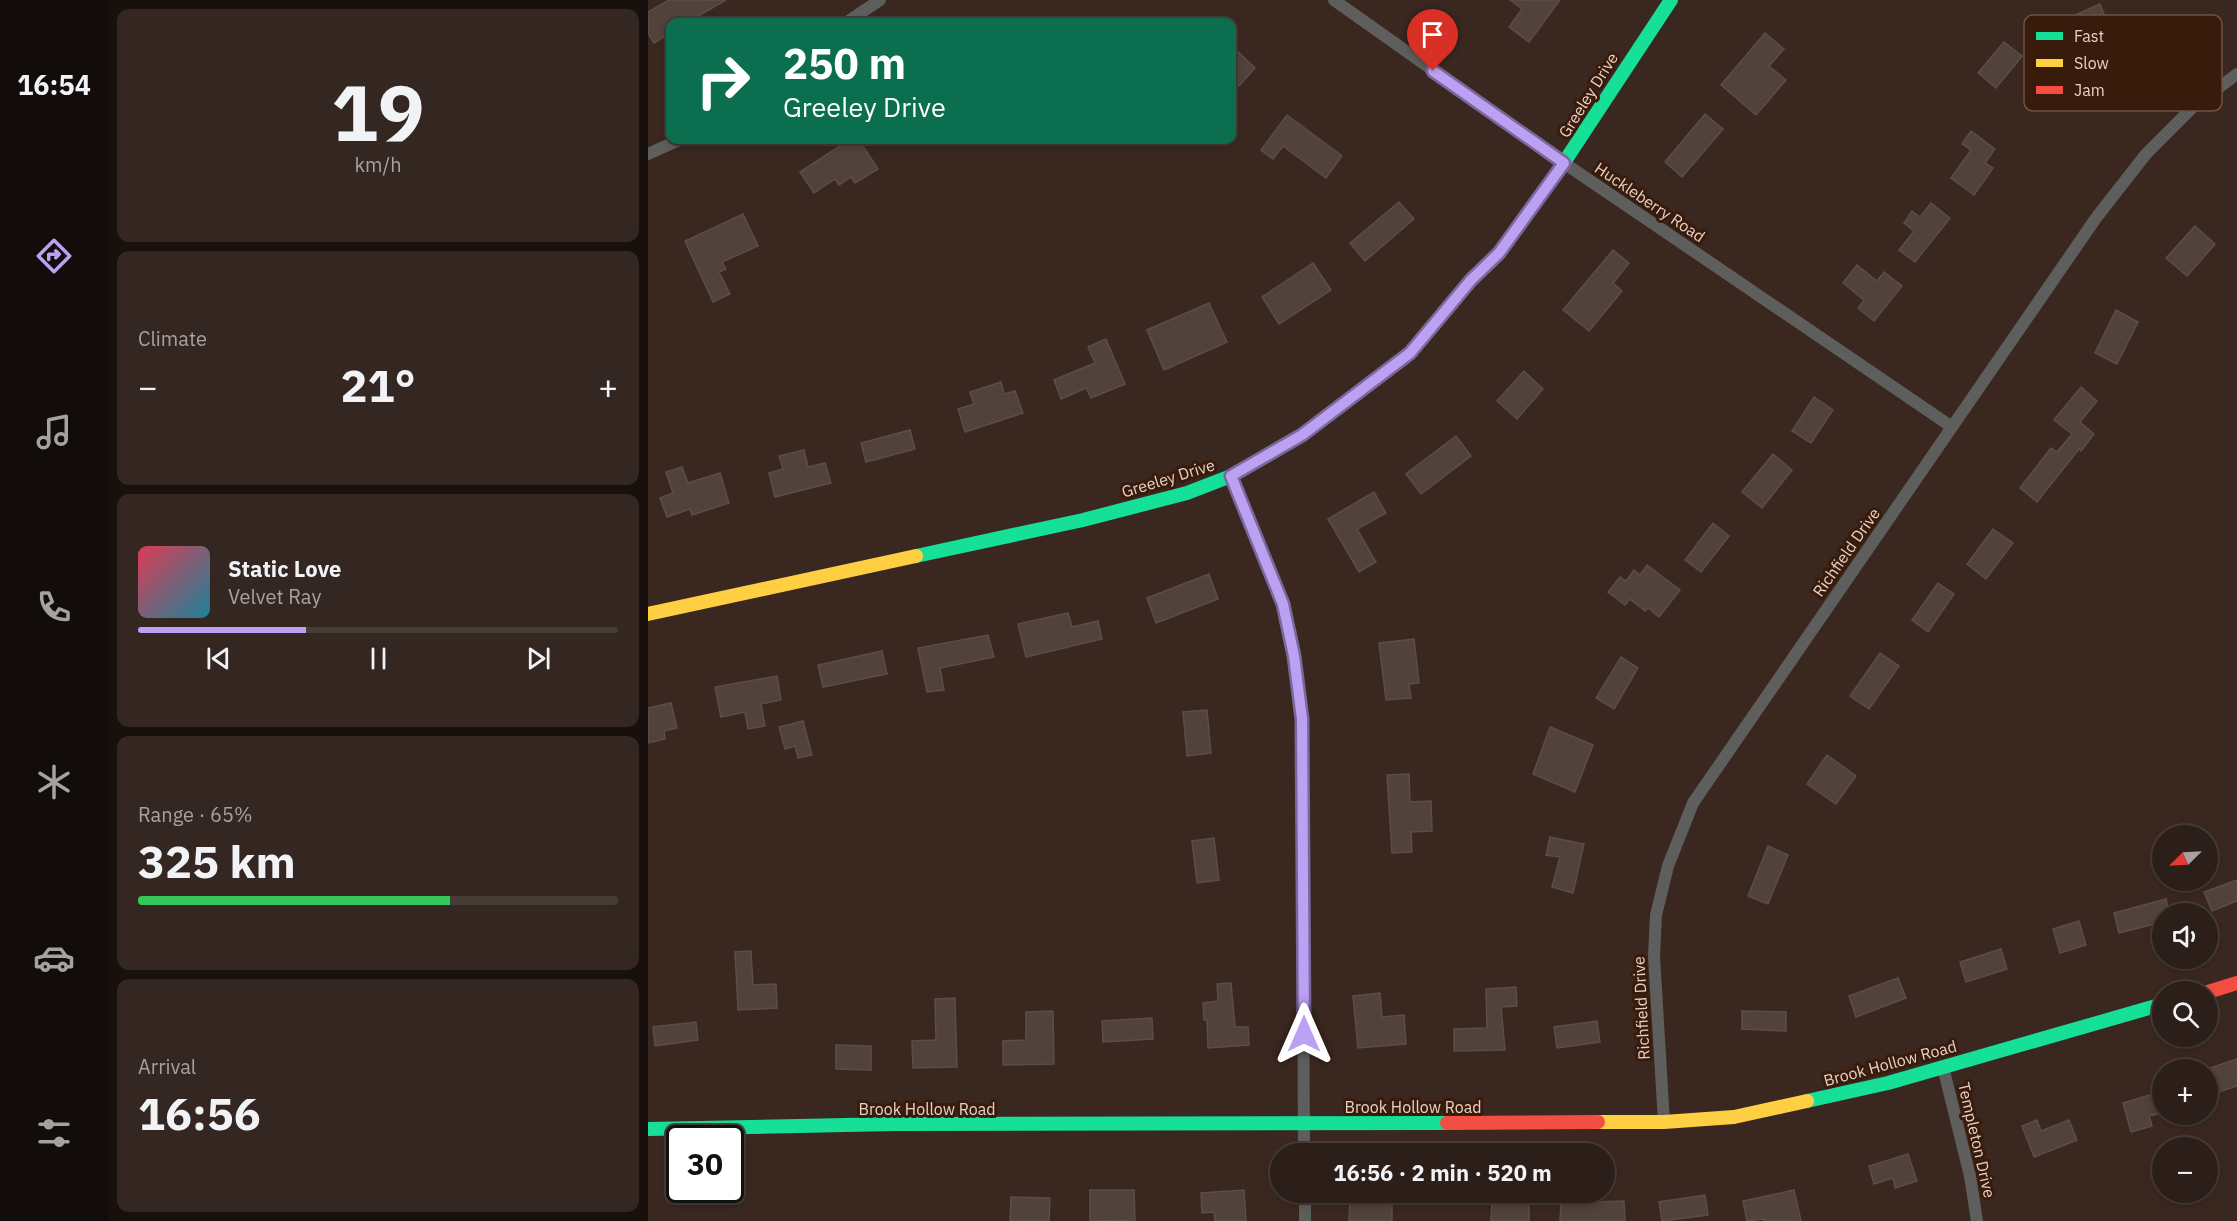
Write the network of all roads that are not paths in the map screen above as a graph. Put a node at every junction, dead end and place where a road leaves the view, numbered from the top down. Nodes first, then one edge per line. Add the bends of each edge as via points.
1 (880, 0) edge
2 (1334, 0) edge
3 (1671, 0) edge
4 (853, 18) edge
5 (2237, 74) edge
6 (2222, 85) edge
7 (2189, 111) edge
8 (670, 144) edge
9 (648, 154) edge
10 (1564, 163) junction
11 (1952, 427) junction
12 (1231, 476) junction
13 (648, 614) edge
14 (2237, 983) edge
15 (2218, 989) edge
16 (2152, 1007) edge
17 (1943, 1067) junction
18 (1664, 1122) junction
19 (1304, 1123) junction
20 (648, 1129) edge
21 (1304, 1143) edge
22 (1305, 1203) edge
23 (1305, 1221) edge
24 (1977, 1221) edge

1 - 4 street
2 - 10 street, Huckleberry Road
3 - 10 street, Greeley Drive
5 - 6 street, Richfield Drive
7 - 11 street, Richfield Drive via 2146,154 2096,218
8 - 9 street
10 - 11 street, Huckleberry Road
10 - 12 street, Greeley Drive via 1499,253 1410,353 1302,435
11 - 18 street, Richfield Drive via 1693,803 1668,866 1656,915 1654,956
12 - 13 street, Greeley Drive via 1187,493 1083,520
12 - 19 street via 1283,604 1302,719
14 - 15 street
16 - 17 street, Brook Hollow Road
17 - 18 street, Brook Hollow Road via 1744,1115
17 - 24 street, Templeton Drive
18 - 19 street, Brook Hollow Road
19 - 20 street, Brook Hollow Road
19 - 21 street
22 - 23 street

